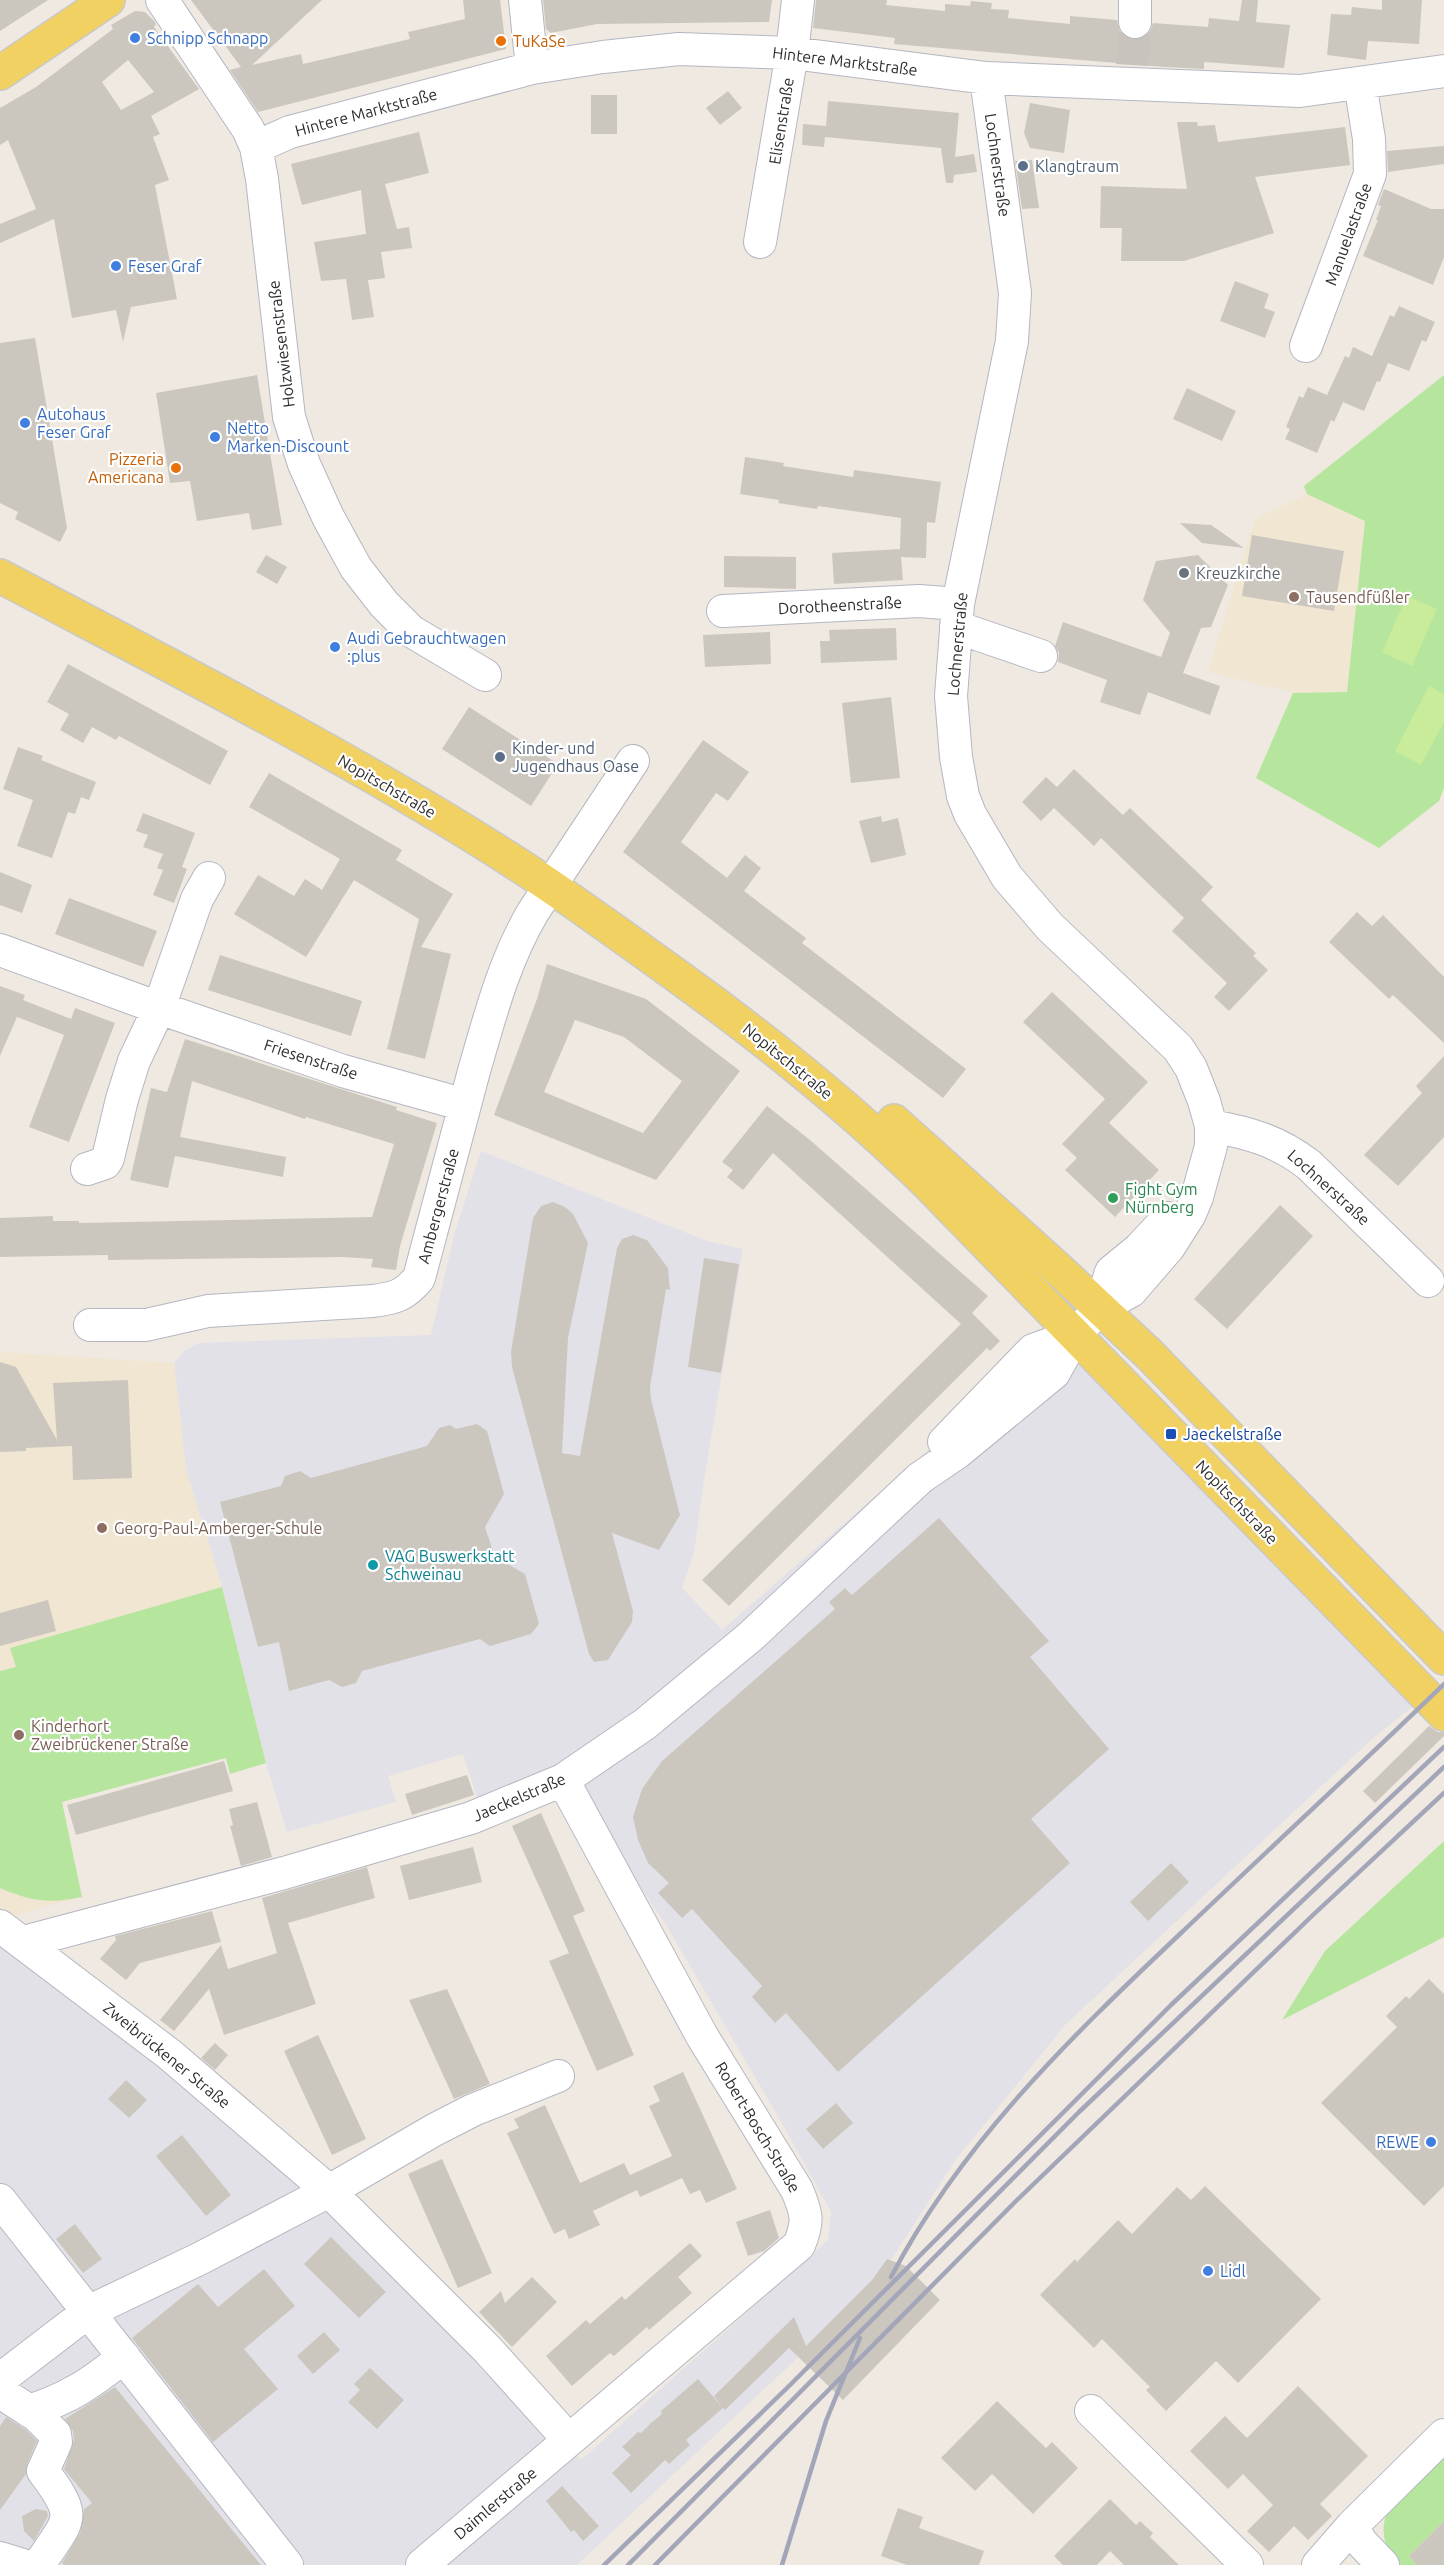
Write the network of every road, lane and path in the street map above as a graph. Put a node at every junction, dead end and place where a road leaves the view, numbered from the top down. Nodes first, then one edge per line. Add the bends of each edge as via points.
1 (108, 0) edge
2 (162, 0) edge
3 (525, 0) edge
4 (798, 0) edge
5 (792, 52) junction
6 (532, 68) junction
7 (1444, 71) edge
8 (0, 73) edge
9 (986, 78) junction
10 (1360, 83) junction
11 (256, 147) junction
12 (760, 242) dead end
13 (1306, 346) dead end
14 (0, 552) edge
15 (0, 576) edge
16 (723, 611) dead end
17 (957, 615) junction
18 (1041, 656) dead end
19 (485, 675) dead end
20 (633, 761) dead end
21 (208, 878) dead end
22 (556, 878) junction
23 (0, 950) edge
24 (159, 1008) junction
25 (465, 1105) junction
26 (1211, 1126) junction
27 (87, 1168) dead end
28 (1428, 1281) dead end
29 (1100, 1308) junction
30 (90, 1325) dead end
31 (1075, 1335) junction
32 (1444, 1658) edge
33 (1444, 1714) edge
34 (563, 1780) junction
35 (12, 1934) edge
36 (558, 2076) dead end
37 (329, 2192) junction
38 (0, 2200) edge
39 (88, 2312) junction
40 (124, 2357) junction
41 (0, 2384) edge
42 (0, 2392) edge
43 (29, 2411) junction
44 (1091, 2411) dead end
45 (1444, 2435) edge
46 (569, 2440) junction
47 (1352, 2526) junction
48 (0, 2558) edge
49 (23, 2565) edge
50 (39, 2565) edge
51 (287, 2565) edge
52 (422, 2565) edge
53 (1248, 2565) edge
54 (1318, 2565) edge
55 (1383, 2565) edge

1 - 8 main road
2 - 11 street, Holzwiesenstraße via 235,108
3 - 6 street
4 - 5 street, Elisenstraße
5 - 6 street, Hintere Marktstraße via 680,49
5 - 9 street, Hintere Marktstraße
5 - 12 street, Elisenstraße
6 - 11 street, Hintere Marktstraße via 290,132
7 - 10 street, Hintere Marktstraße
9 - 10 street, Hintere Marktstraße via 1131,75 1300,91
9 - 17 street, Lochnerstraße via 1014,302 1012,341
10 - 13 street, Manuelastraße via 1370,174
11 - 19 street, Holzwiesenstraße via 290,417 304,464 341,543 384,604 411,631
14 - 22 main road, Nopitschstraße via 314,719 496,826
15 - 22 main road, Nopitschstraße via 312,742 486,845
16 - 17 street, Dorotheenstraße via 919,601
17 - 18 street, Dorotheenstraße
17 - 26 street, Lochnerstraße via 951,696 956,757 969,814 1007,877 1050,927 1178,1048 1191,1068
20 - 22 street
21 - 24 street
22 - 25 street, Ambergerstraße via 522,930 505,971
22 - 29 main road, Nopitschstraße via 664,940 801,1044 898,1125
22 - 31 main road, Nopitschstraße via 854,1115 924,1180
23 - 24 street, Friesenstraße
24 - 25 street, Friesenstraße via 343,1071
24 - 27 street via 131,1071 108,1158 105,1163
25 - 30 street, Ambergerstraße via 419,1278 408,1292 372,1301 208,1311 146,1325
26 - 28 street, Lochnerstraße via 1243,1132 1289,1150
26 - 29 street, Lochnerstraße via 1206,1164 1161,1227 1111,1272
29 - 31 street, Lochnerstraße
29 - 32 main road, Nopitschstraße
31 - 33 main road, Nopitschstraße
31 - 34 street, Jaeckelstraße via 1054,1374 920,1478 750,1637 645,1724
34 - 35 street, Jaeckelstraße via 471,1818 284,1873
34 - 46 street, Robert-Bosch-Straße via 702,2036 797,2190 806,2212 806,2227 799,2245
35 - 37 street, Zweibrückener Straße via 170,2054
36 - 37 street via 472,2110
37 - 39 street
37 - 46 street, Zweibrückener Straße via 488,2350
38 - 39 street
39 - 40 street
39 - 41 street via 7,2374
40 - 43 street via 87,2386
40 - 51 street
42 - 43 street
43 - 50 street via 55,2434 56,2442 43,2471 68,2513 61,2535
44 - 53 street
45 - 47 street
46 - 52 street, Daimlerstraße
47 - 54 street
47 - 55 street
48 - 49 street

